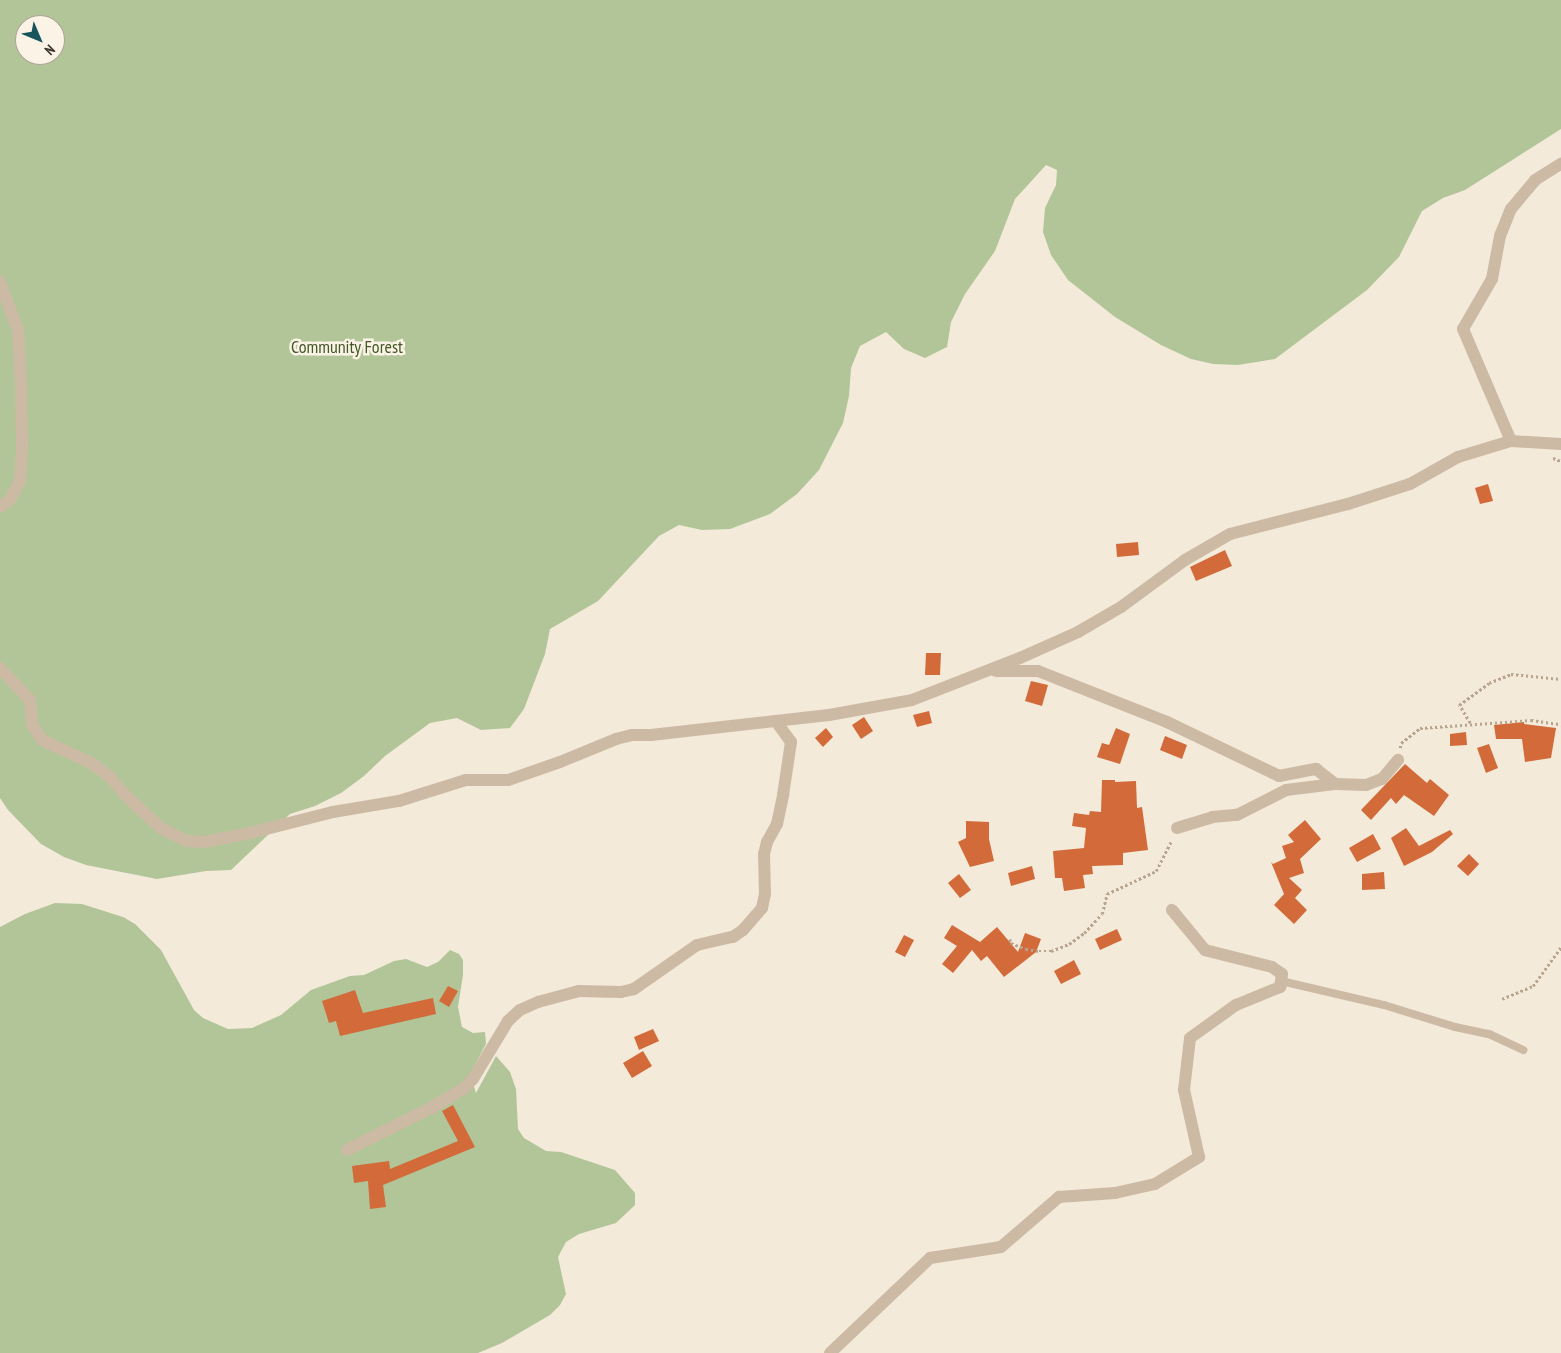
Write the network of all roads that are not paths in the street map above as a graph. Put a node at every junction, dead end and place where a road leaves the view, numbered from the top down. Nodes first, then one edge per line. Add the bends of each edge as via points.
1 (1561, 164) edge
2 (0, 282) edge
3 (1511, 441) junction
4 (1561, 444) edge
5 (0, 507) edge
6 (0, 668) edge
7 (985, 672) junction
8 (776, 721) junction
9 (1398, 760) road end
10 (1334, 784) junction
11 (1176, 828) road end
12 (1172, 910) dead end
13 (1281, 980) junction
14 (1523, 1050) dead end
15 (347, 1150) dead end
16 (830, 1353) edge

1 - 3 street via 1535,180 1511,209 1500,236 1492,278 1463,329
2 - 5 street via 19,338 22,447 20,481 10,500
3 - 4 street
3 - 7 street via 1458,457 1410,484 1348,504 1230,534 1185,560 1122,607 1078,632
6 - 8 street via 30,700 32,725 42,740 91,763 110,777 162,830 187,841 204,842 333,812 399,802 466,780 508,780 632,735
7 - 8 street via 912,700
7 - 10 street via 1038,671 1167,722 1280,776 1316,770
8 - 15 street via 791,742 778,817 764,854 762,908 750,924 733,937 697,945 634,989 621,992 579,991 520,1010 508,1021 473,1079 463,1089
9 - 10 street via 1382,779 1366,785
10 - 11 street via 1286,790 1237,815 1212,817
12 - 13 street via 1205,950 1272,967 1282,974
13 - 14 lane via 1489,1034
13 - 16 street via 1280,987 1236,1006 1190,1038 1184,1090 1199,1157 1155,1184 1115,1194 1060,1197 1001,1247 930,1258

